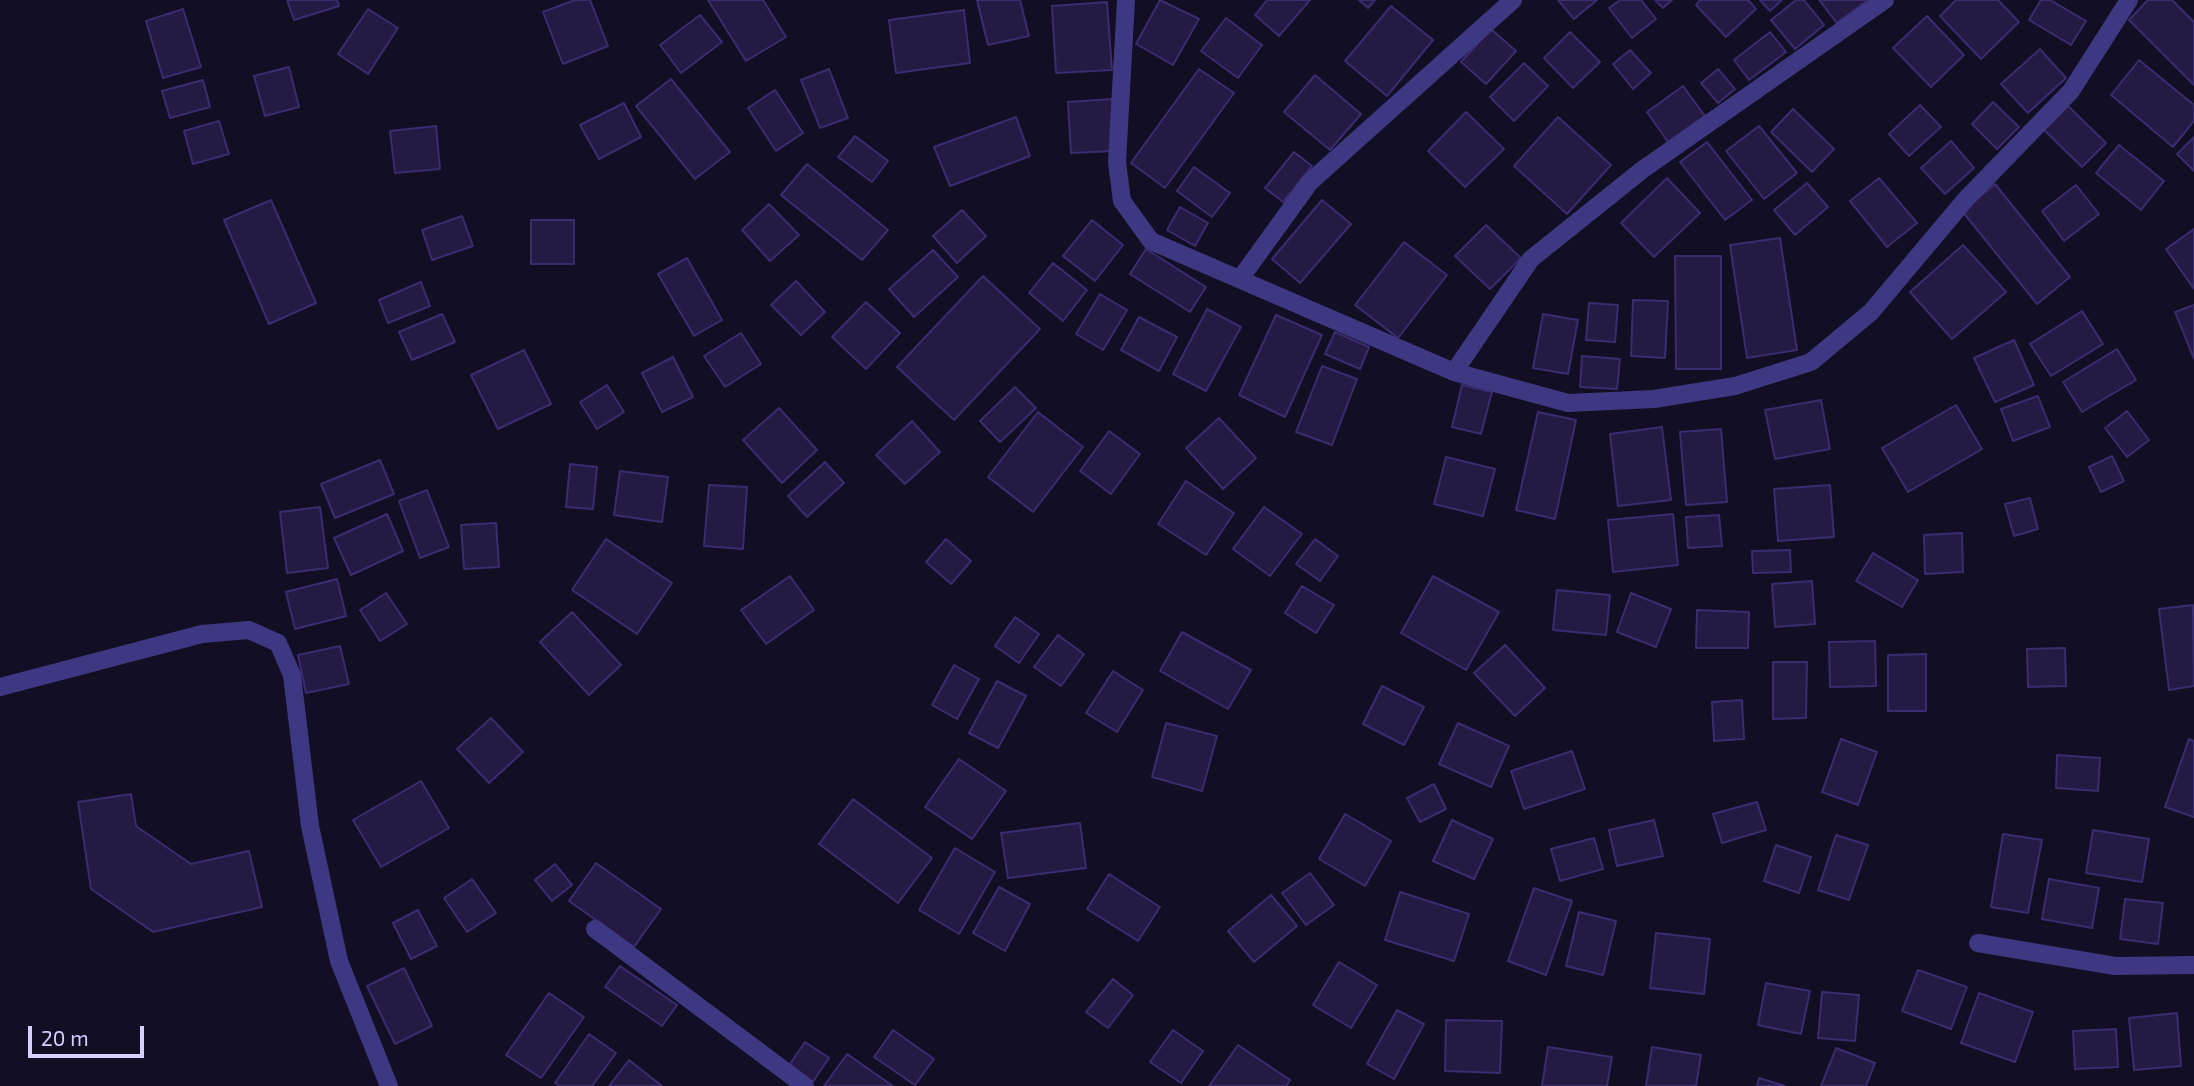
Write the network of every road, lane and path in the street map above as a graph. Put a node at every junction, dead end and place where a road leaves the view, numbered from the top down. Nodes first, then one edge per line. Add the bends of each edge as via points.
1 (1513, 0) edge
2 (1885, 0) edge
3 (2129, 0) edge
4 (1127, 1) edge
5 (1240, 279) junction
6 (1454, 372) junction
7 (0, 687) edge
8 (595, 929) dead end
9 (1978, 943) dead end
10 (2194, 965) edge
11 (389, 1086) edge
12 (805, 1086) edge

1 - 5 street via 1310,182
2 - 6 street via 1642,170 1531,259
3 - 6 street via 2071,91 1966,199 1871,312 1811,362 1735,386 1654,399 1568,403
4 - 5 street via 1117,162 1122,201 1151,241
5 - 6 street
7 - 11 street via 202,634 248,630 278,643 292,675 310,826 339,961
8 - 12 street
9 - 10 street via 2115,966

